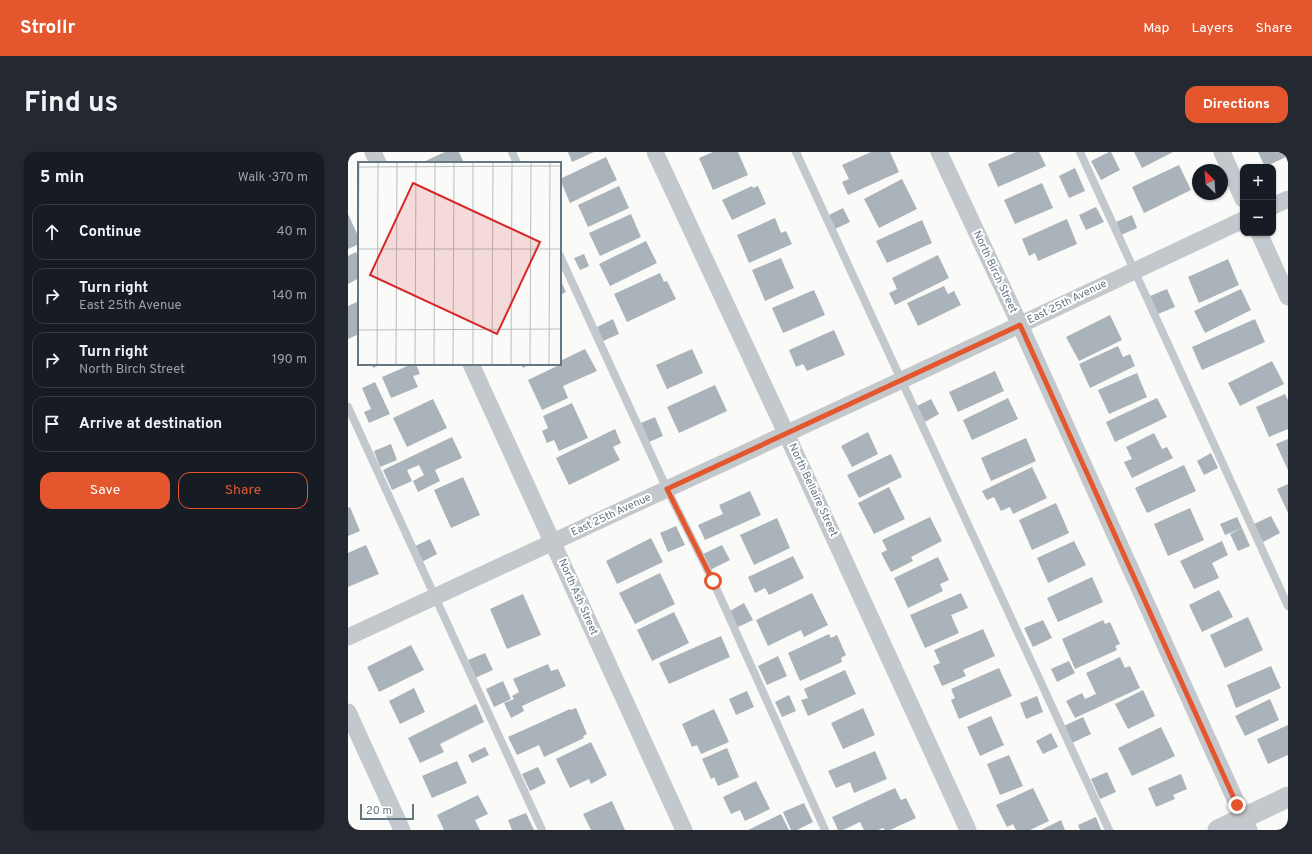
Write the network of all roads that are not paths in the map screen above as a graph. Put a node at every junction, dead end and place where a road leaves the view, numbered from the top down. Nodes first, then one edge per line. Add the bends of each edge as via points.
1 (373, 152) edge
2 (512, 152) edge
3 (655, 152) edge
4 (796, 152) edge
5 (939, 152) edge
6 (1080, 152) edge
7 (1222, 152) edge
8 (378, 162) edge
9 (517, 162) edge
10 (1240, 191) edge
11 (1288, 199) edge
12 (1276, 205) edge
13 (1240, 221) edge
14 (1260, 236) edge
15 (561, 258) edge
16 (1135, 270) junction
17 (1288, 297) edge
18 (1020, 325) junction
19 (471, 365) edge
20 (902, 380) junction
21 (348, 407) edge
22 (786, 433) junction
23 (667, 489) junction
24 (553, 542) junction
25 (435, 597) junction
26 (1288, 606) edge
27 (348, 637) edge
28 (348, 712) edge
29 (1288, 797) edge
30 (1246, 824) edge
31 (402, 830) edge
32 (542, 830) edge
33 (684, 830) edge
34 (825, 830) edge
35 (968, 830) edge
36 (1109, 830) edge
37 (1218, 830) edge

1 - 8 street
2 - 9 lane
3 - 22 street, North Bellaire Street
4 - 20 lane
5 - 18 street, North Birch Street
6 - 16 lane
7 - 10 street
11 - 12 street
13 - 16 street, East 25th Avenue
14 - 17 street
15 - 23 lane
16 - 18 street, East 25th Avenue
16 - 26 lane
18 - 20 street, East 25th Avenue
18 - 30 street, North Birch Street
19 - 24 street, North Ash Street
20 - 22 street, East 25th Avenue
20 - 36 lane
21 - 25 lane
22 - 23 street, East 25th Avenue
22 - 35 street, North Bellaire Street
23 - 24 street, East 25th Avenue
23 - 34 lane via 713,581
24 - 25 street, East 25th Avenue
24 - 33 street, North Ash Street
25 - 27 street, East 25th Avenue
25 - 32 lane
28 - 31 street
29 - 30 street
30 - 37 street

